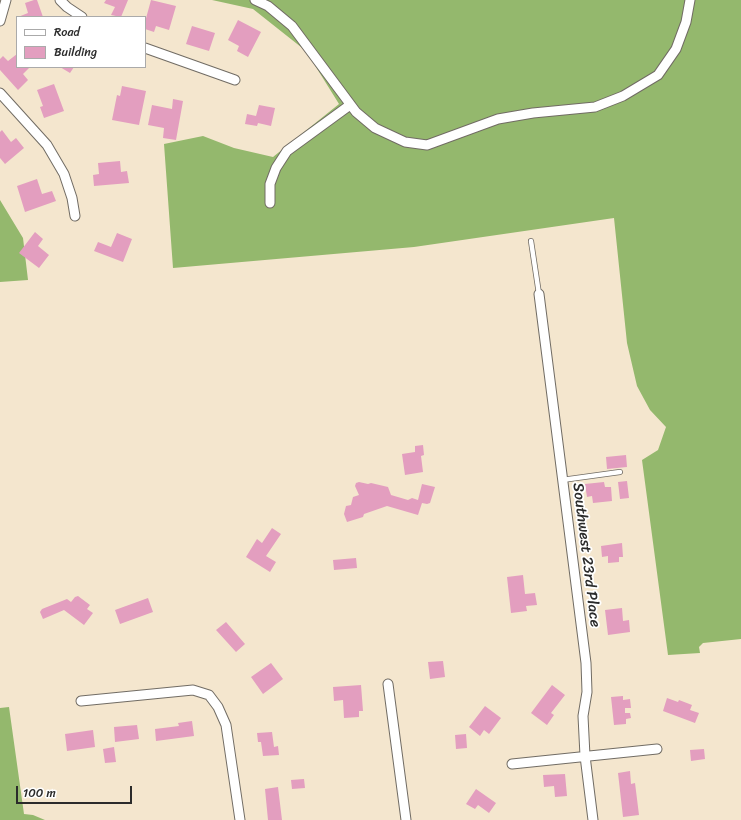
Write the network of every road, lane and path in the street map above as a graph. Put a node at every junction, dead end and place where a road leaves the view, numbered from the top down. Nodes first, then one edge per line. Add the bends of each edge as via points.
1 (6, 0) edge
2 (60, 0) edge
3 (255, 0) edge
4 (690, 0) edge
5 (80, 16) edge
6 (0, 21) edge
7 (146, 48) edge
8 (236, 80) dead end
9 (0, 93) edge
10 (350, 105) junction
11 (270, 203) dead end
12 (75, 216) dead end
13 (531, 241) dead end
14 (539, 294) joint
15 (620, 472) dead end
16 (562, 480) junction
17 (388, 684) dead end
18 (81, 701) dead end
19 (657, 749) dead end
20 (585, 756) junction
21 (512, 764) dead end
22 (240, 820) edge
23 (406, 820) edge
24 (593, 820) edge

1 - 6 street
2 - 5 street
3 - 10 street via 268,6 292,26
4 - 10 street via 686,22 676,49 658,75 624,96 595,107 498,119 427,145 405,142 375,128
7 - 8 street
9 - 12 street via 47,145 64,174
10 - 11 street via 287,152 276,168 270,184
13 - 14 lane
14 - 16 street, Southwest 23rd Place
15 - 16 lane
16 - 20 street, Southwest 23rd Place via 586,663 583,716
17 - 23 street
18 - 22 street via 193,690 209,695 226,725
19 - 20 street
20 - 21 street
20 - 24 street, Southwest 23rd Place

